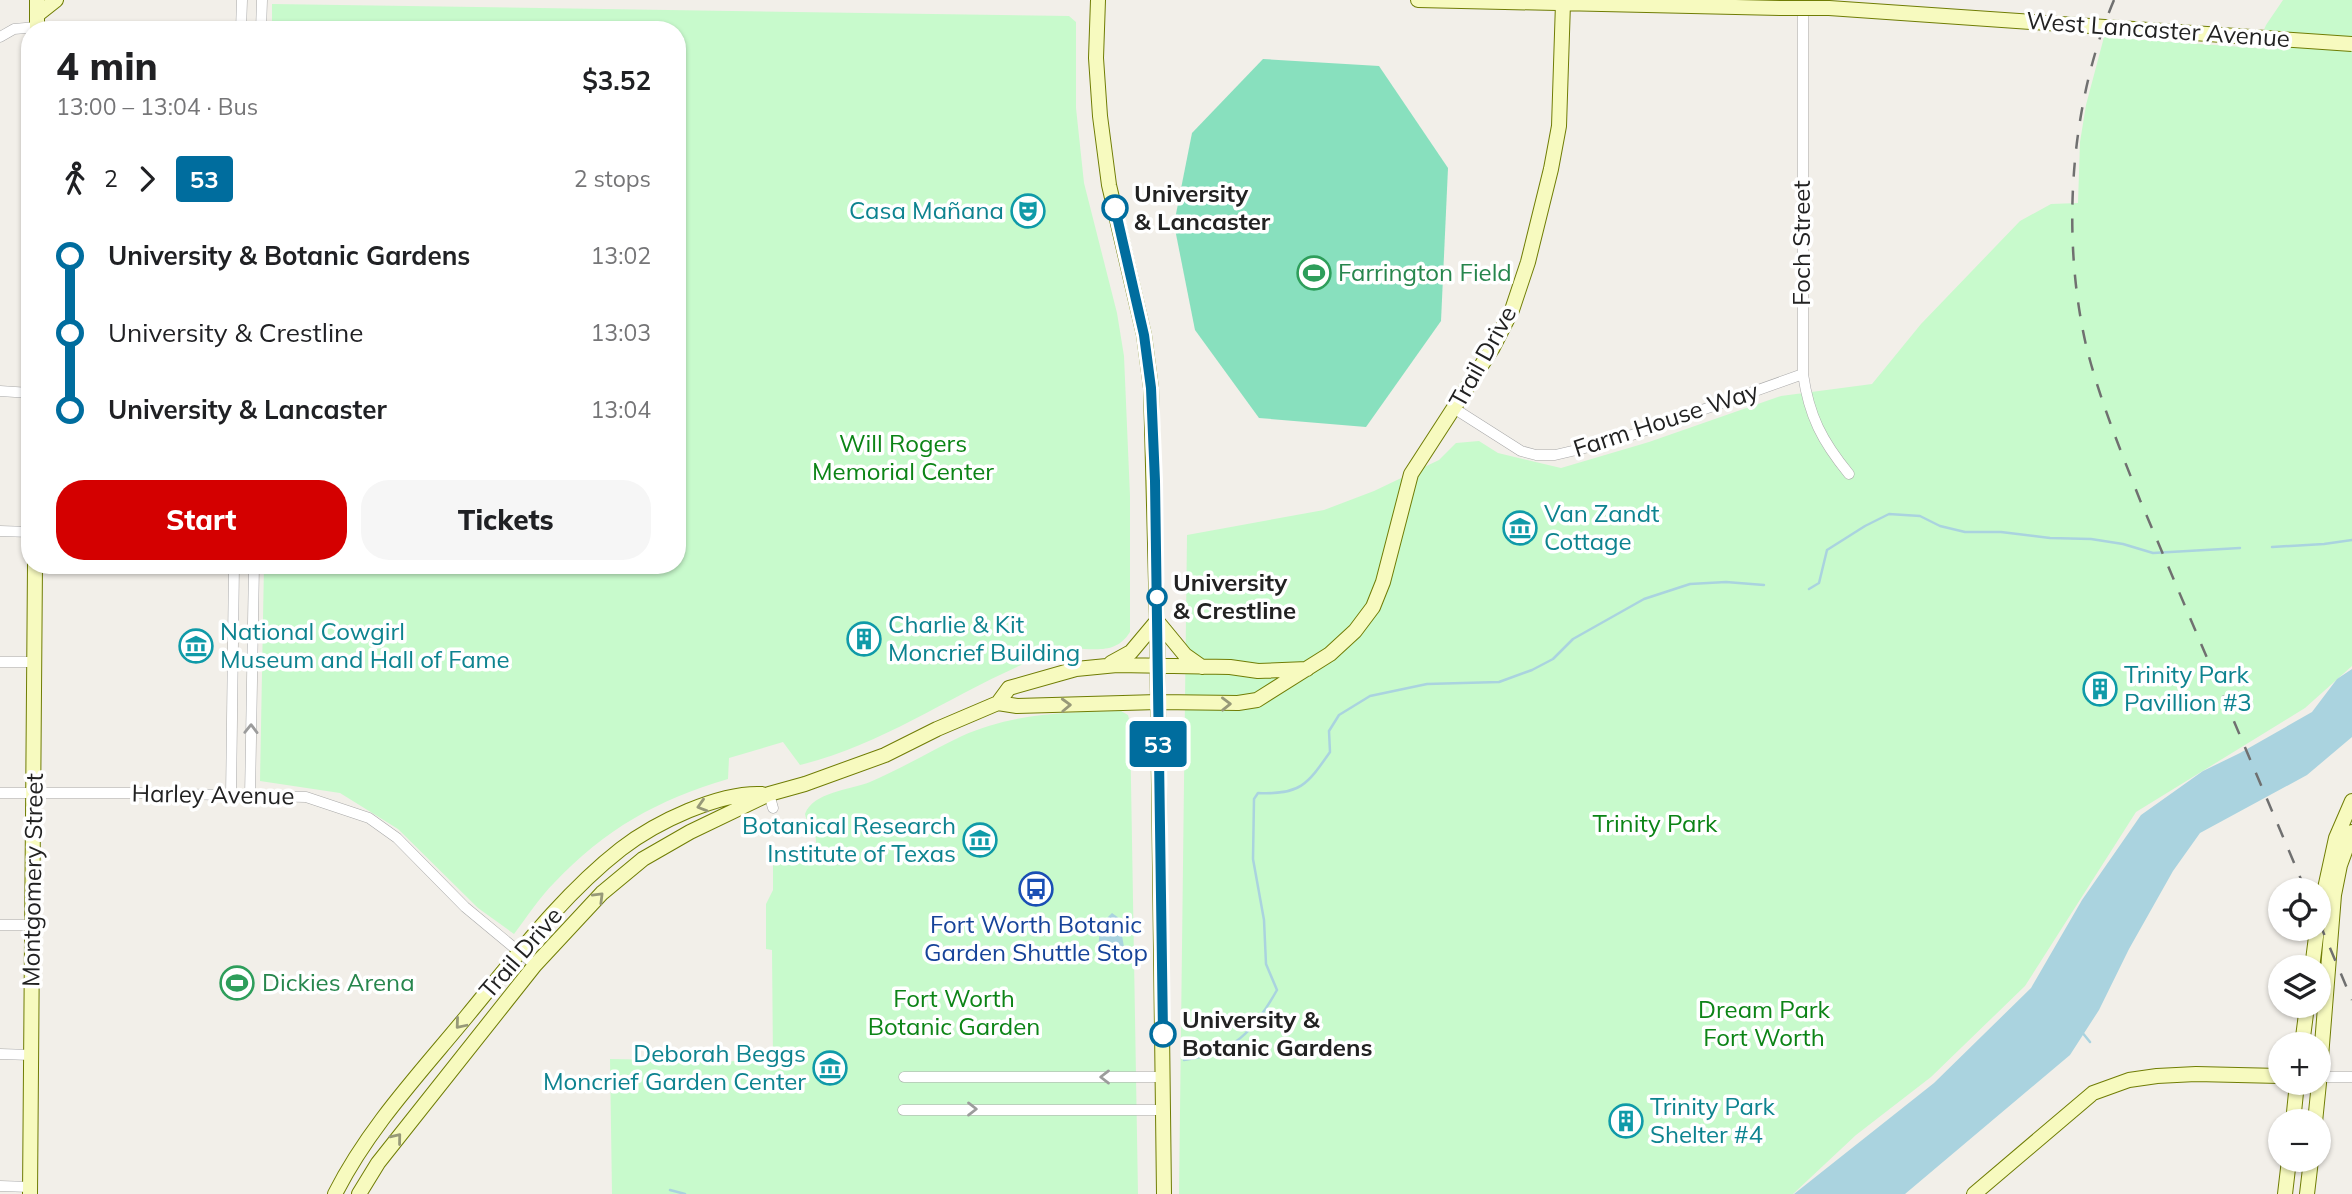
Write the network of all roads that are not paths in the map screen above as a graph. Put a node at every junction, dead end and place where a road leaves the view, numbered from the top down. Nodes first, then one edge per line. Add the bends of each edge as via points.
1 (56, 0) edge
2 (242, 0) edge
3 (262, 0) edge
4 (1098, 0) edge
5 (1418, 0) edge
6 (1803, 0) edge
7 (1563, 1) edge
8 (1600, 2) edge
9 (37, 18) edge
10 (241, 21) edge
11 (261, 21) edge
12 (21, 26) edge
13 (0, 37) edge
14 (2352, 44) edge
15 (1803, 374) junction
16 (0, 391) edge
17 (21, 392) edge
18 (1455, 409) junction
19 (1849, 474) dead end
20 (0, 531) edge
21 (21, 532) edge
22 (35, 574) edge
23 (234, 574) edge
24 (254, 574) edge
25 (1157, 621) junction
26 (0, 662) edge
27 (34, 662) junction
28 (1106, 665) junction
29 (1157, 666) junction
30 (1203, 667) junction
31 (1307, 669) junction
32 (1157, 702) junction
33 (998, 703) junction
34 (0, 793) edge
35 (34, 794) junction
36 (231, 797) junction
37 (250, 797) junction
38 (771, 801) junction
39 (2352, 801) edge
40 (2352, 832) edge
41 (2327, 878) edge
42 (0, 925) edge
43 (32, 925) junction
44 (520, 953) junction
45 (535, 965) junction
46 (2323, 1032) edge
47 (0, 1054) edge
48 (31, 1055) junction
49 (2268, 1076) edge
50 (904, 1077) dead end
51 (1164, 1077) junction
52 (2331, 1077) edge
53 (2352, 1077) edge
54 (903, 1110) dead end
55 (1164, 1110) junction
56 (2288, 1172) edge
57 (2310, 1172) edge
58 (0, 1186) edge
59 (30, 1190) edge
60 (335, 1194) edge
61 (359, 1194) edge
62 (1164, 1194) edge
63 (1974, 1194) edge
64 (2285, 1194) edge
65 (2307, 1194) edge

1 - 9 main road
2 - 10 street
3 - 11 street
4 - 25 main road via 1100,116 1151,388
5 - 7 main road, West Lancaster Avenue
6 - 15 street, Foch Street
7 - 8 main road, West Lancaster Avenue
7 - 18 main road, Trail Drive via 1559,126 1528,262 1512,310
8 - 14 main road, West Lancaster Avenue, bridge via 1855,10
12 - 13 street
15 - 18 street, Farm House Way via 1615,441 1555,455 1521,451
15 - 19 street, Foch Street via 1820,435
16 - 17 street
18 - 31 main road, Trail Drive via 1411,474 1373,607 1355,631
20 - 21 street
22 - 27 main road, Montgomery Street
23 - 36 street
37 -> 24 street
25 - 28 main road via 1130,652
25 - 29 main road
25 - 30 main road via 1185,654
26 - 27 street
27 - 35 main road, Montgomery Street
28 - 29 main road, Trail Drive
28 - 33 main road, Trail Drive via 1076,668 1009,688
29 - 30 main road, Trail Drive
29 - 32 main road
30 - 31 main road, Trail Drive
32 -> 31 main road, Trail Drive via 1238,704 1257,700
33 -> 32 main road, Trail Drive
32 - 51 main road
33 - 38 main road, Trail Drive
34 - 35 street, Harley Avenue
35 - 36 street, Harley Avenue
35 - 43 main road, Montgomery Street
36 - 37 street, Harley Avenue
37 - 44 street, Harley Avenue via 306,797 369,818 397,838 465,907
38 -> 44 main road, Trail Drive via 757,793 737,797 692,809 647,831 582,882
45 -> 38 main road, Trail Drive via 602,893 643,859 690,832
39 - 41 main road via 2336,838
40 - 46 main road via 2334,895
42 - 43 street
43 - 48 main road, Montgomery Street
44 - 45 street, Harley Avenue
44 -> 60 main road, Trail Drive via 360,1149
61 -> 45 main road, Trail Drive via 378,1163
47 - 48 street
48 - 59 main road, Montgomery Street
49 - 63 main road via 2157,1076 2092,1093
51 -> 50 street
51 - 55 main road
52 - 53 street
54 -> 55 street
55 - 62 main road
56 - 64 main road
57 - 65 main road
58 - 59 street

